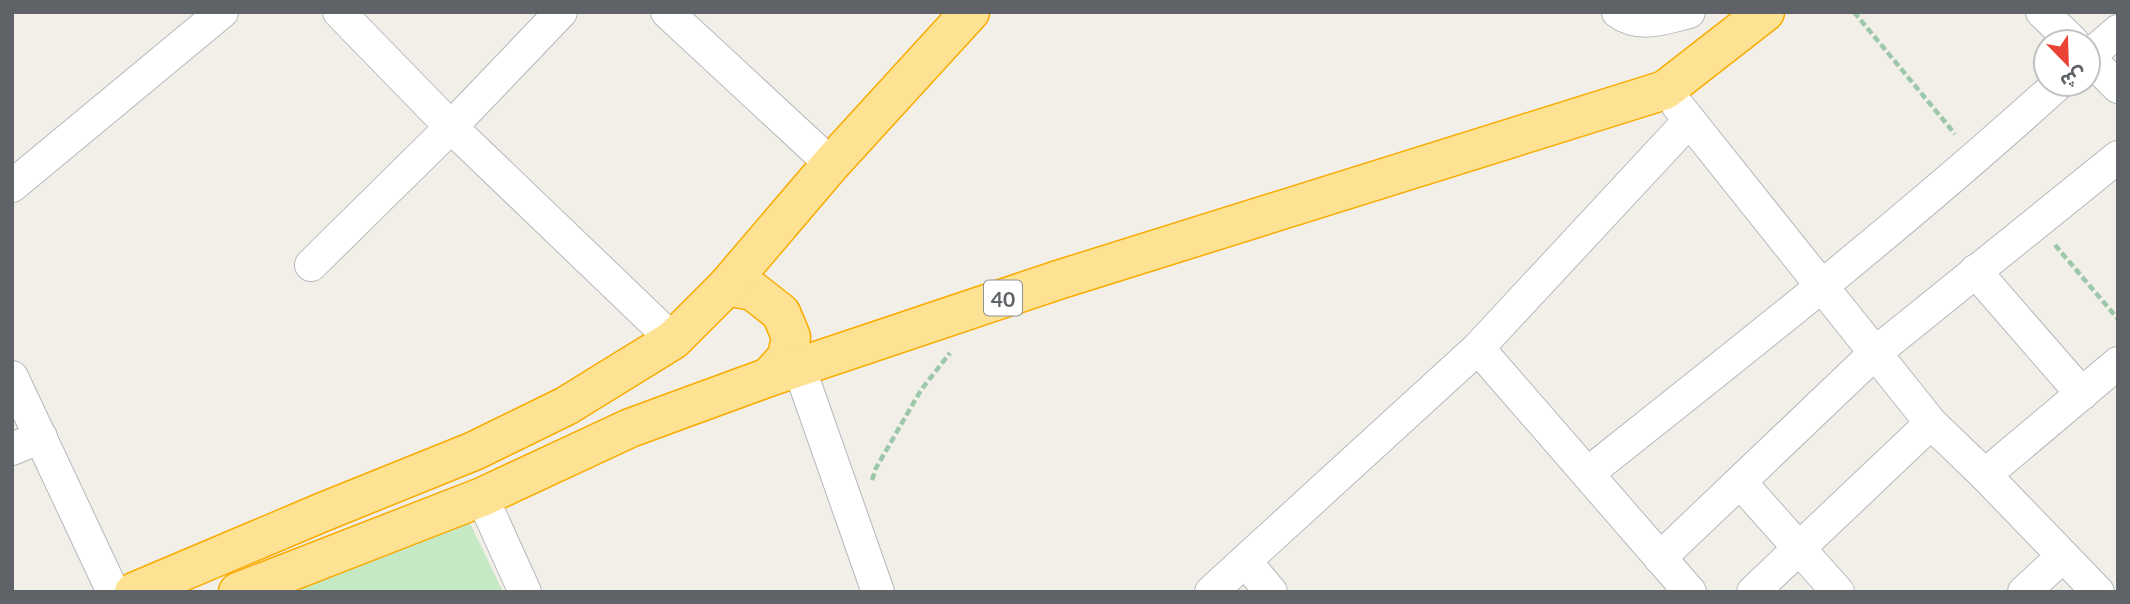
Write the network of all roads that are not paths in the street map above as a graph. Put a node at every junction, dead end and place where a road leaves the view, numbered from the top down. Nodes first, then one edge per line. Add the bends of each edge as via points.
1 (222, 12) edge
2 (339, 12) edge
3 (561, 12) edge
4 (667, 12) edge
5 (970, 12) edge
6 (1618, 12) edge
7 (1689, 12) edge
8 (1765, 12) edge
9 (2042, 12) edge
10 (2059, 28) edge
11 (2118, 31) edge
12 (2102, 45) edge
13 (2102, 71) edge
14 (2118, 87) edge
15 (1665, 90) junction
16 (2043, 98) edge
17 (1689, 121) junction
18 (451, 127) junction
19 (2118, 157) edge
20 (831, 164) junction
21 (12, 186) edge
22 (311, 265) dead end
23 (1975, 271) junction
24 (727, 286) junction
25 (1821, 288) junction
26 (673, 340) junction
27 (1478, 348) junction
28 (1875, 353) junction
29 (2118, 363) edge
30 (784, 372) junction
31 (12, 377) edge
32 (2082, 394) junction
33 (1931, 424) junction
34 (26, 443) edge
35 (1588, 473) junction
36 (1985, 475) junction
37 (1740, 482) junction
38 (482, 497) junction
39 (1799, 547) junction
40 (2063, 556) junction
41 (1245, 561) junction
42 (1674, 580) edge
43 (113, 592) edge
44 (134, 592) edge
45 (238, 592) edge
46 (525, 592) edge
47 (878, 592) edge
48 (1211, 592) edge
49 (1271, 592) edge
50 (1752, 592) edge
51 (1838, 592) edge
52 (2024, 592) edge
53 (2098, 592) edge

1 - 21 street
2 - 18 street
3 - 18 street
4 - 20 street
5 - 20 highway
6 - 7 street via 1633,20 1649,21
8 - 15 highway, 40
9 - 10 street
11 - 12 street
13 - 14 street
15 - 17 street
15 - 30 highway, 40 via 1058,280
16 - 25 street
17 - 25 street
17 - 27 street
18 - 22 street
18 - 26 street
19 - 23 street
20 - 24 highway
23 - 28 street
23 - 32 street
24 - 26 highway
24 - 30 highway via 753,292 781,313 791,337
25 - 28 street
25 - 35 street
26 - 44 highway via 566,406 474,452
27 - 35 street
27 - 41 street
28 - 33 street
28 - 37 street
29 - 32 street
30 - 38 highway, 40 via 631,428
30 - 47 street
31 - 34 street
32 - 36 street
33 - 36 street
33 - 39 street
34 - 43 street
35 - 42 street
36 - 40 street
37 - 39 street
37 - 42 street
38 - 45 highway, 40
38 - 46 street
39 - 50 street
39 - 51 street
40 - 52 street
40 - 53 street
41 - 48 street
41 - 49 street

